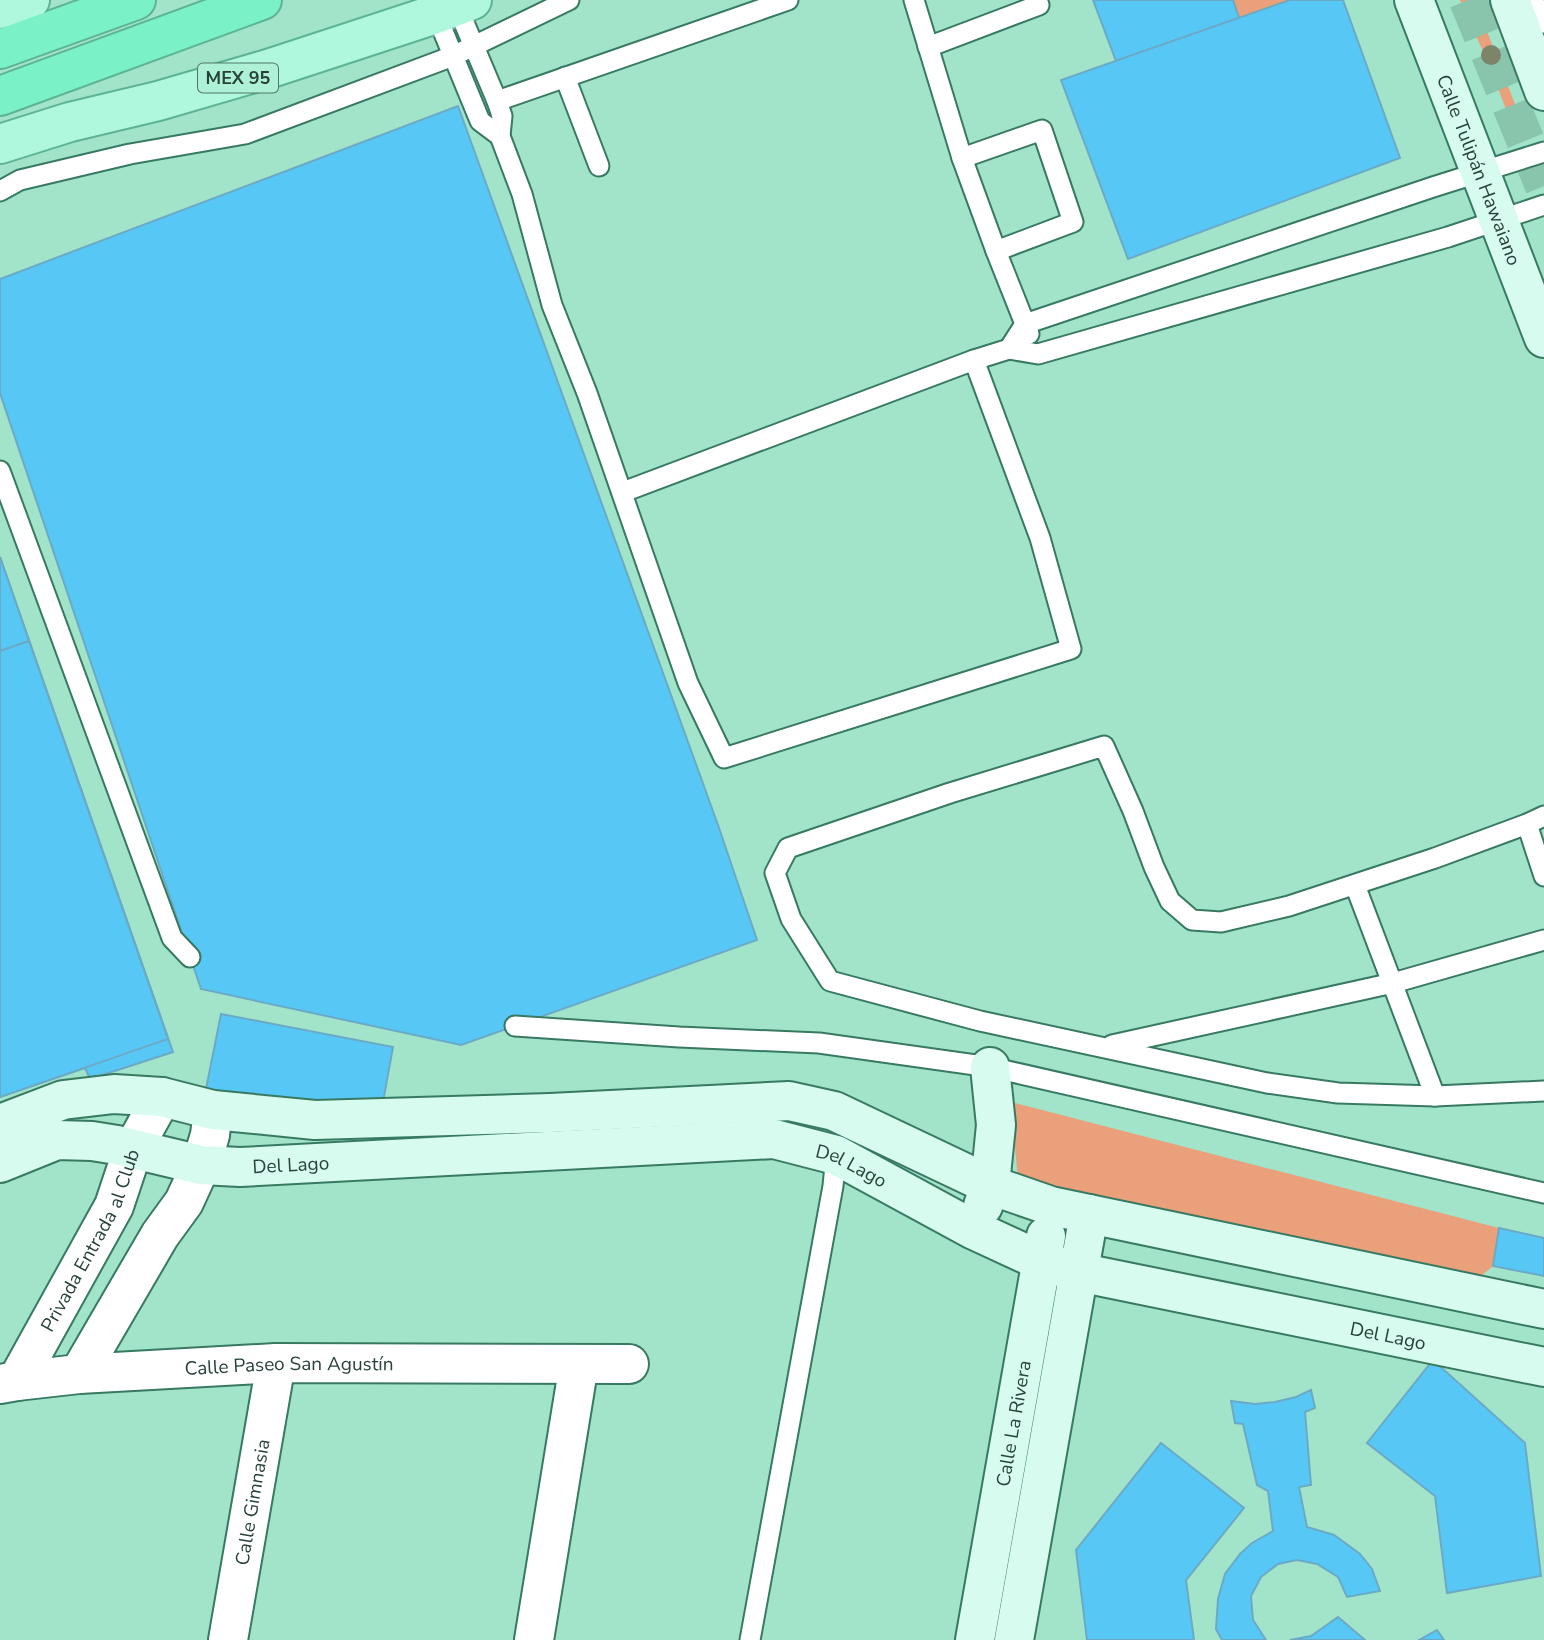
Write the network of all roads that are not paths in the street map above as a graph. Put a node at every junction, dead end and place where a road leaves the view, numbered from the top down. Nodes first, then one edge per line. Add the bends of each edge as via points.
1 (30, 0) edge
2 (136, 0) edge
3 (262, 0) edge
4 (569, 0) edge
5 (788, 0) edge
6 (914, 0) edge
7 (1037, 0) edge
8 (1414, 0) edge
9 (1510, 0) edge
10 (1533, 0) edge
11 (455, 7) edge
12 (0, 9) edge
13 (1544, 23) edge
14 (474, 47) junction
15 (928, 47) junction
16 (0, 49) edge
17 (453, 56) junction
18 (565, 77) junction
19 (1544, 92) edge
20 (0, 96) edge
21 (498, 101) junction
22 (500, 136) junction
23 (0, 144) edge
24 (1544, 152) edge
25 (962, 158) junction
26 (599, 166) dead end
27 (1480, 172) junction
28 (0, 191) edge
29 (1544, 205) edge
30 (1499, 220) junction
31 (996, 251) junction
32 (1025, 324) junction
33 (1544, 338) edge
34 (1009, 349) junction
35 (1038, 354) junction
36 (974, 360) junction
37 (0, 471) edge
38 (623, 492) junction
39 (1536, 820) edge
40 (1544, 876) edge
41 (1355, 885) junction
42 (1544, 940) edge
43 (190, 957) dead end
44 (1393, 983) junction
45 (515, 1026) dead end
46 (1105, 1047) junction
47 (990, 1067) junction
48 (1544, 1091) edge
49 (1434, 1096) junction
50 (162, 1097) junction
51 (213, 1110) junction
52 (315, 1119) junction
53 (0, 1124) edge
54 (133, 1149) junction
55 (836, 1155) junction
56 (0, 1163) edge
57 (201, 1165) junction
58 (314, 1165) junction
59 (990, 1185) junction
60 (1544, 1193) edge
61 (1051, 1206) junction
62 (1088, 1214) junction
63 (974, 1230) junction
64 (1041, 1261) junction
65 (1078, 1272) junction
66 (1544, 1308) edge
67 (275, 1363) junction
68 (579, 1364) junction
69 (629, 1364) dead end
70 (1544, 1367) edge
71 (79, 1374) junction
72 (9, 1383) edge
73 (228, 1640) edge
74 (534, 1640) edge
75 (750, 1640) edge
76 (975, 1640) edge
77 (1014, 1640) edge

1 - 12 main road
2 - 16 highway
3 - 20 highway
4 - 14 lane
5 - 18 lane
6 - 15 lane
7 - 15 lane via 1039,5
8 - 27 street, Calle Tulipán Hawaiano
9 - 19 street
10 - 13 lane
11 - 14 lane
11 - 17 lane
11 - 23 main road, MEX 95 via 256,73
14 - 17 lane
14 - 21 lane
15 - 25 lane
17 - 22 lane via 480,121
17 - 28 lane via 245,134 130,154 20,180
18 - 21 lane
18 - 26 lane
21 - 22 lane
22 - 38 lane via 522,194 552,304
24 - 27 lane
25 - 31 lane
25 - 31 lane via 1042,130 1073,222
27 - 30 street, Calle Tulipán Hawaiano
27 - 32 lane
29 - 30 lane
30 - 33 street, Calle Tulipán Hawaiano
30 - 35 lane
31 - 32 lane
32 - 34 lane
32 - 35 lane
34 - 35 lane
34 - 36 lane
36 - 38 lane
36 - 38 lane via 1040,538 1071,649 724,758 688,683
37 - 43 lane via 172,938
39 - 40 lane
39 - 41 lane
41 - 44 lane
41 - 46 lane via 1221,922 1192,920 1170,901 1104,746 788,848 775,873 791,919 830,981 980,1021
42 - 44 lane
44 - 46 lane
44 - 49 lane
45 - 47 lane via 819,1043
46 - 49 lane via 1267,1083 1338,1093
47 - 59 street via 996,1125
47 - 60 lane
48 - 49 lane
50 - 51 street
50 - 53 street via 114,1094 64,1100
50 - 54 street, Privada Entrada al Club
51 - 52 street
51 - 57 street
52 - 58 street
52 - 59 street via 789,1101 834,1111
54 - 56 street, Del Lago via 57,1140
54 - 57 street, Del Lago
54 - 72 street, Privada Entrada al Club via 114,1206
55 - 58 street, Del Lago via 774,1139
55 - 63 street, Del Lago
55 - 75 lane
57 - 58 street, Del Lago
57 - 71 street via 184,1202
59 - 61 street
59 - 63 street
61 - 62 street
61 - 64 street, Calle La Rivera
62 - 65 street, Calle La Rivera
62 - 66 street
63 - 64 street, Del Lago
64 - 65 street, Del Lago
64 - 76 street, Calle La Rivera
65 - 70 street, Del Lago
65 - 77 street, Calle La Rivera
67 - 68 street, Calle Paseo San Agustín
67 - 71 street, Calle Paseo San Agustín
67 - 73 street, Calle Gimnasia
68 - 69 street, Calle Paseo San Agustín
68 - 74 street
71 - 72 street, Calle Paseo San Agustín

